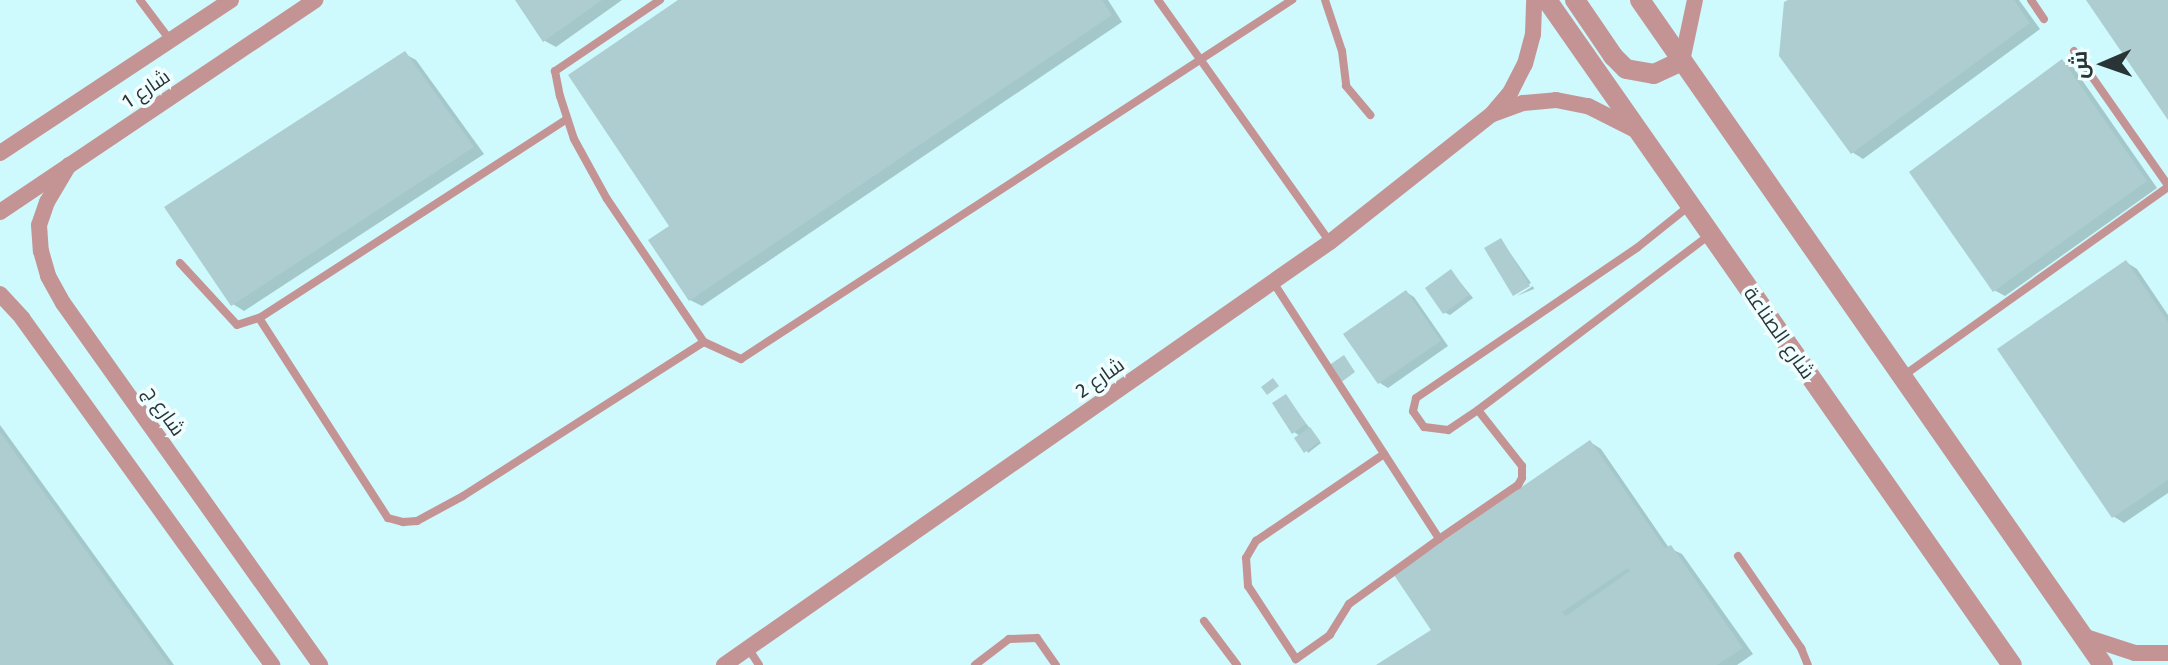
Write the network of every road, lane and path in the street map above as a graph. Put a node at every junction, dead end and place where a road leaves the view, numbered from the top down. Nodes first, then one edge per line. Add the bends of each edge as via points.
1 (140, 0) edge
2 (231, 0) edge
3 (315, 0) edge
4 (660, 0) edge
5 (1158, 0) edge
6 (1292, 0) edge
7 (1325, 0) edge
8 (1534, 0) edge
9 (1547, 0) edge
10 (1575, 0) edge
11 (1640, 0) edge
12 (1695, 0) edge
13 (2031, 0) edge
14 (2044, 19) dead end
15 (170, 40) junction
16 (2074, 51) dead end
17 (1203, 61) junction
18 (1682, 61) junction
19 (1492, 114) junction
20 (1370, 115) dead end
21 (567, 119) junction
22 (1639, 132) junction
23 (0, 153) edge
24 (69, 165) junction
25 (2168, 186) edge
26 (1690, 206) junction
27 (0, 212) edge
28 (1711, 234) junction
29 (1330, 242) junction
30 (180, 263) dead end
31 (1273, 282) junction
32 (0, 294) edge
33 (259, 318) junction
34 (704, 342) junction
35 (1902, 377) junction
36 (1478, 410) junction
37 (1384, 454) junction
38 (1439, 539) junction
39 (1738, 556) dead end
40 (1204, 621) dead end
41 (2083, 636) junction
42 (747, 648) junction
43 (2168, 653) edge
44 (1296, 663) edge
45 (272, 665) edge
46 (320, 665) edge
47 (724, 665) edge
48 (759, 665) edge
49 (975, 665) edge
50 (1056, 665) edge
51 (1237, 665) edge
52 (1808, 665) edge
53 (2012, 665) edge
54 (2103, 665) edge

1 - 15 lane
2 - 15 street, شارع 1
3 - 24 street, شارع 1
4 - 21 lane via 555,71
5 - 17 lane
6 - 17 lane
7 - 20 lane via 1342,51 1346,86
8 - 19 street, شارع 2 via 1525,64
9 - 22 street, شارع الصناعة
10 - 18 street via 1626,69 1654,74
11 - 18 street
12 - 18 street
13 - 14 lane
15 - 23 street, شارع 1
16 - 25 lane
17 - 29 lane
17 - 34 lane via 741,359
18 - 35 street
19 - 22 street, شارع 2 via 1523,103 1556,100 1588,106
19 - 29 street, شارع 2
21 - 33 lane
21 - 34 lane via 607,199
22 - 26 street, شارع الصناعة
24 - 27 street, شارع 1
24 - 46 street, شارع ج via 39,225 48,276
25 - 35 lane
26 - 28 street, شارع الصناعة
26 - 36 lane via 1416,398 1413,411 1424,427 1448,430
28 - 36 lane
28 - 53 street, شارع الصناعة
29 - 31 street, شارع 2
30 - 33 lane via 237,325
31 - 37 lane
31 - 42 street, شارع 2
32 - 45 street
33 - 34 lane via 388,518 403,522 417,521 463,496
35 - 41 street
36 - 38 lane via 1522,466 1522,478
37 - 38 lane
37 - 44 lane via 1256,541 1246,558 1248,586
38 - 44 lane via 1349,604 1330,635
39 - 52 lane
40 - 51 lane
41 - 43 street via 2135,653
41 - 54 street
42 - 47 street, شارع 2
42 - 48 lane
49 - 50 lane via 1009,639 1037,638

